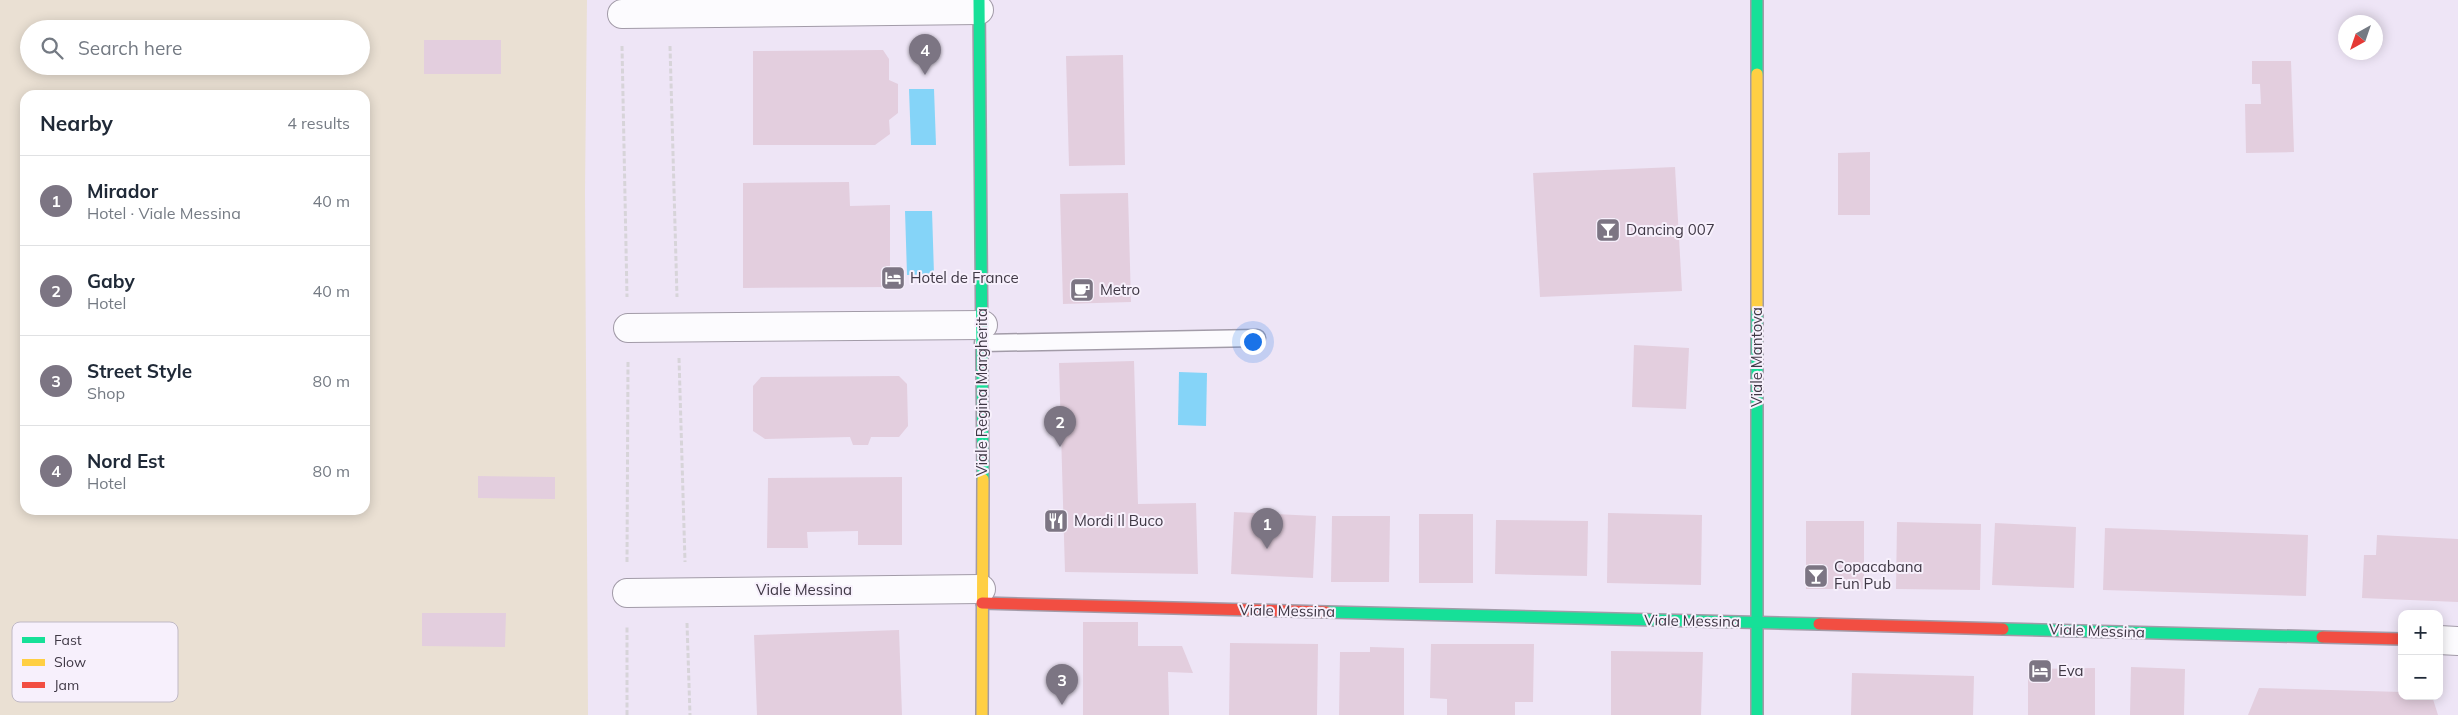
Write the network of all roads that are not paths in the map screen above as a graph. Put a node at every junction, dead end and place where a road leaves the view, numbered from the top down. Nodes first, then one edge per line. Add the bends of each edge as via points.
1 (1758, 0) edge
2 (979, 5) edge
3 (622, 14) road end
4 (628, 328) road end
5 (983, 334) junction
6 (1257, 338) dead end
7 (627, 593) road end
8 (981, 596) junction
9 (1757, 622) junction
10 (2398, 639) edge
11 (2443, 640) edge
12 (2458, 641) edge
13 (982, 715) edge
14 (1756, 715) edge

1 - 9 street, Viale Mantova
2 - 3 street, Viale Regina Margherita
2 - 5 street, Viale Regina Margherita
4 - 5 street
5 - 6 lane
5 - 8 street, Viale Regina Margherita
7 - 8 street, Viale Messina
8 - 9 street, Viale Messina
8 - 13 street, Viale Regina Margherita
9 - 10 street, Viale Messina
9 - 14 street, Viale Mantova
11 - 12 street

